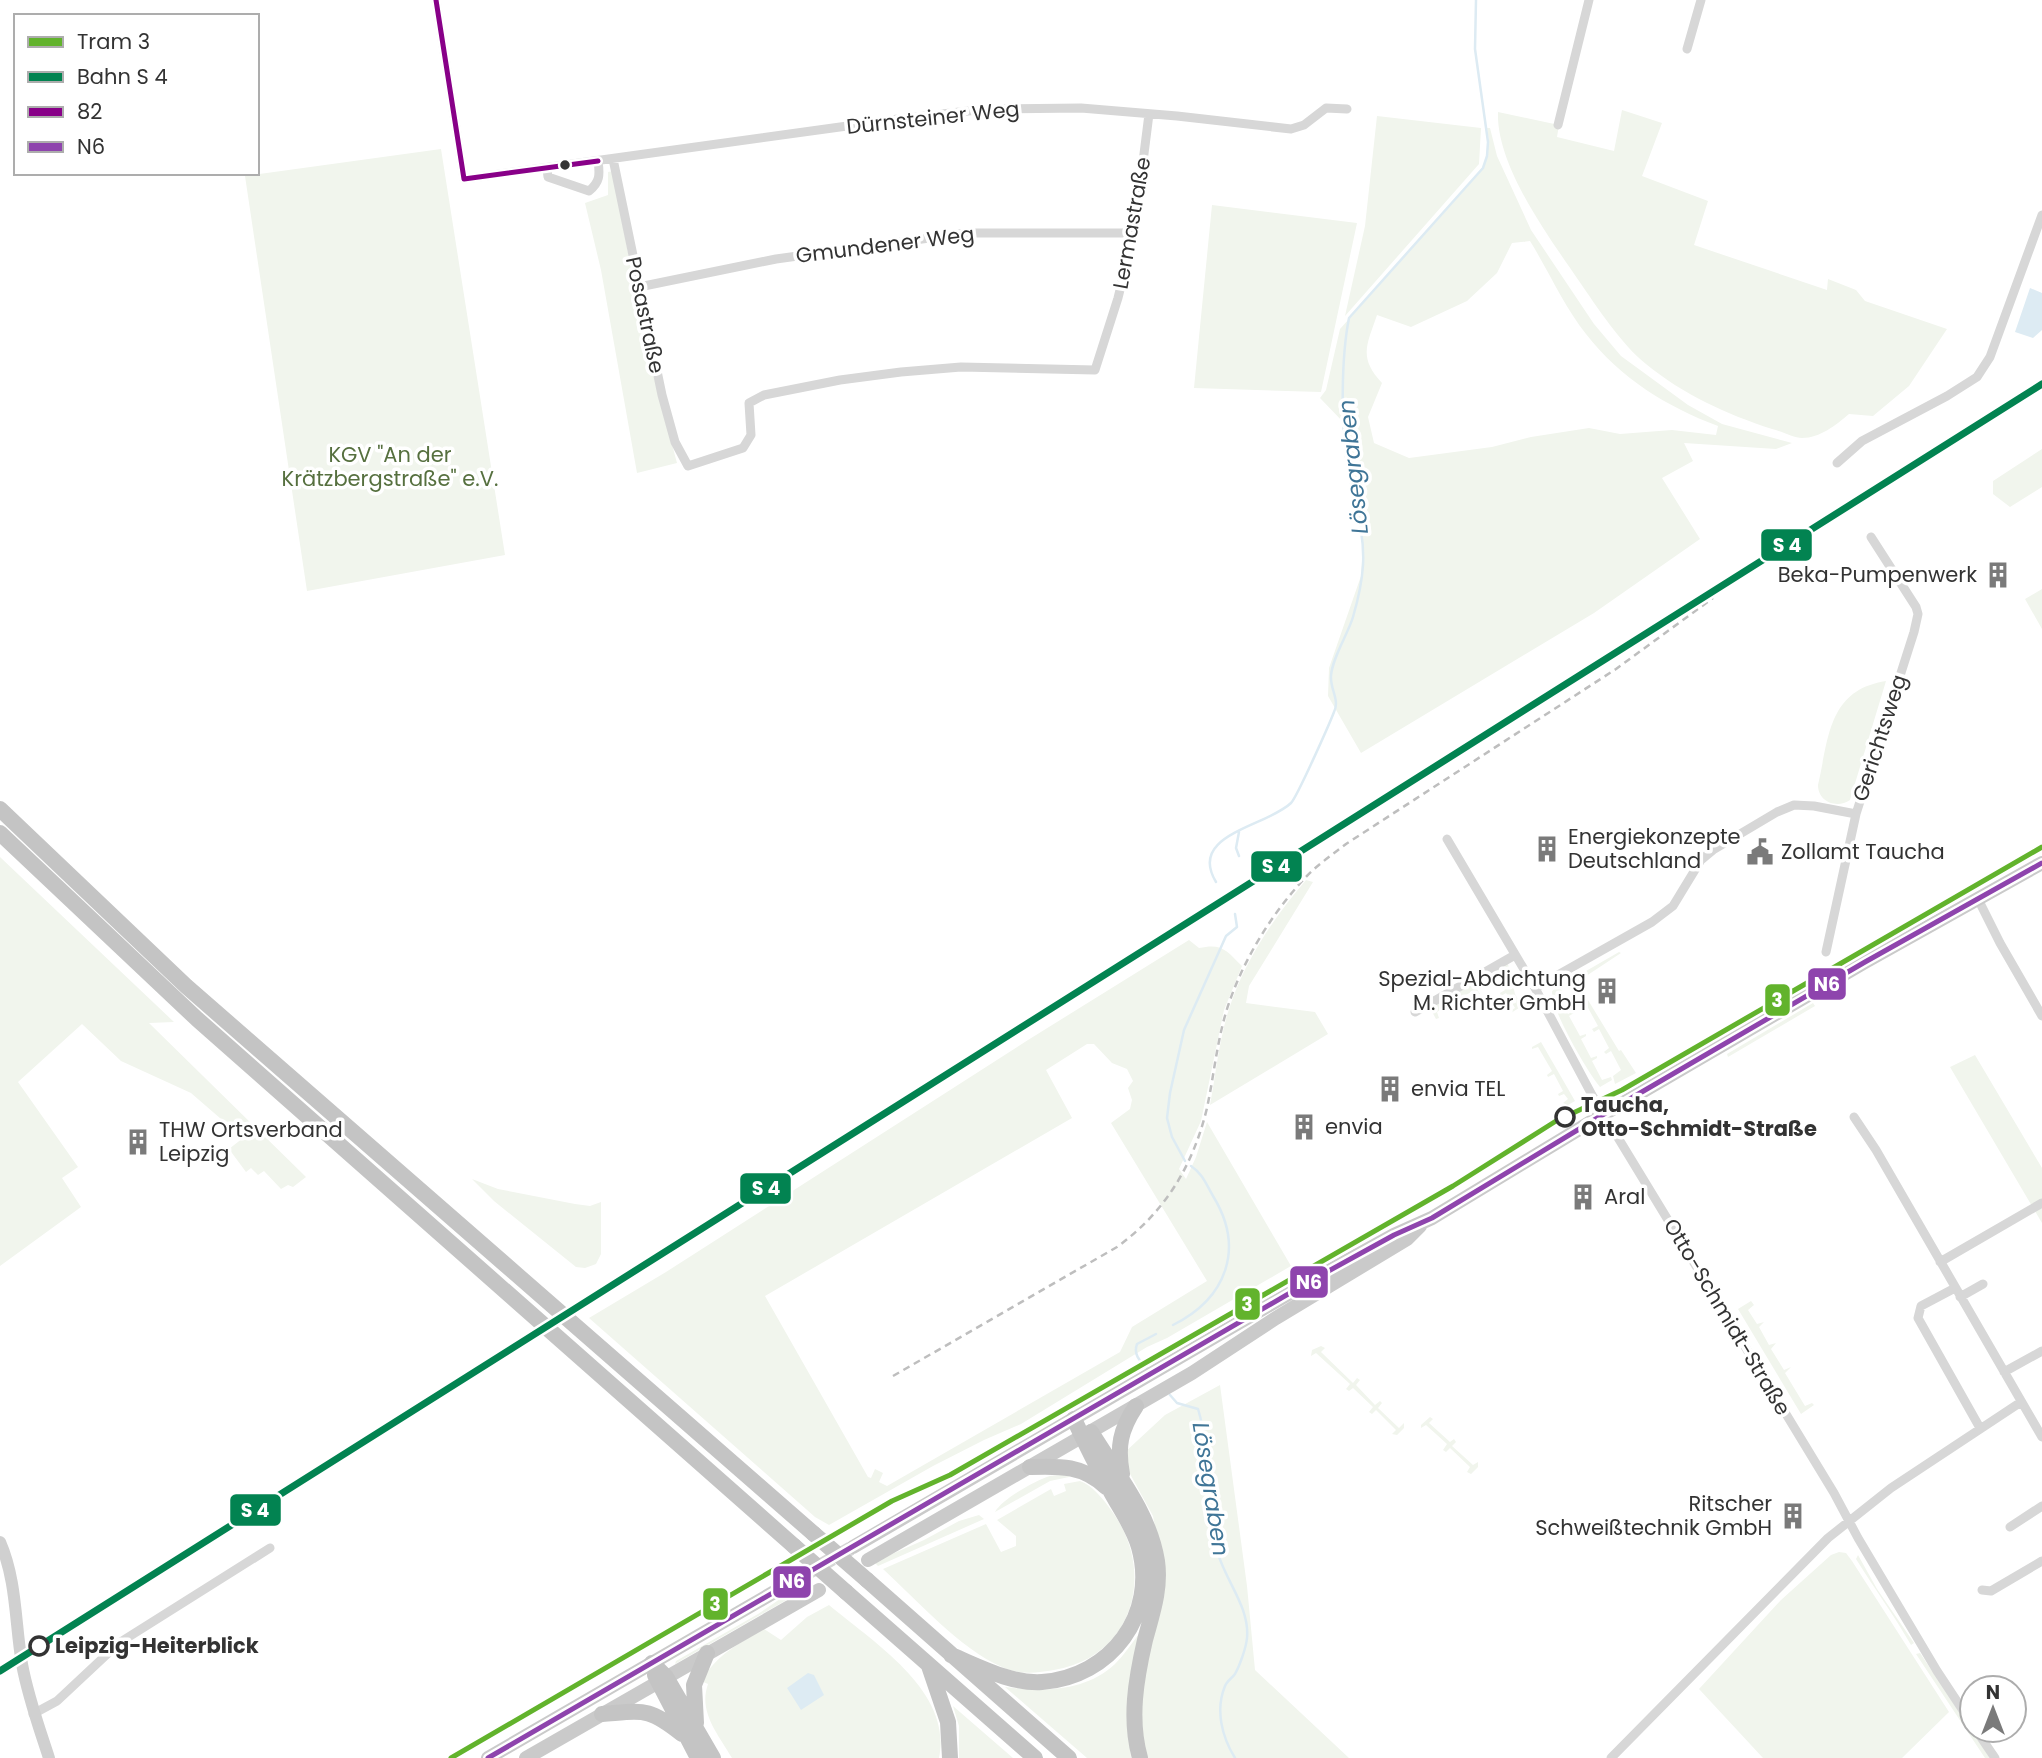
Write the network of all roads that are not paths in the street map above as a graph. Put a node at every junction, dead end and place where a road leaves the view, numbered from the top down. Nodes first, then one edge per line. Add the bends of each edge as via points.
1 (436, 0) edge
2 (1589, 0) edge
3 (1701, 0) edge
4 (1687, 49) dead end
5 (1347, 109) dead end
6 (1149, 114) junction
7 (1558, 125) dead end
8 (613, 159) junction
9 (598, 162) junction
10 (547, 169) junction
11 (2042, 215) edge
12 (1134, 233) junction
13 (639, 287) junction
14 (1838, 463) dead end
15 (688, 466) joint
16 (1871, 537) dead end
17 (0, 809) edge
18 (1856, 814) junction
19 (0, 833) edge
20 (1447, 839) dead end
21 (2042, 863) edge
22 (1978, 899) junction
23 (1826, 952) dead end
24 (1515, 955) junction
25 (1535, 988) junction
26 (1415, 1012) dead end
27 (2042, 1016) edge
28 (1604, 1114) junction
29 (1854, 1117) dead end
30 (2042, 1203) edge
31 (1424, 1223) junction
32 (1940, 1262) junction
33 (1983, 1284) dead end
34 (1957, 1292) junction
35 (2042, 1351) edge
36 (2004, 1372) junction
37 (2021, 1402) junction
38 (1136, 1406) junction
39 (1077, 1417) junction
40 (1980, 1428) junction
41 (1087, 1434) junction
42 (2042, 1437) edge
43 (1030, 1467) junction
44 (1123, 1480) junction
45 (1110, 1491) junction
46 (2042, 1506) edge
47 (1849, 1521) junction
48 (2010, 1528) dead end
49 (0, 1542) edge
50 (853, 1547) tunnel mouth
51 (270, 1548) dead end
52 (869, 1560) dead end
53 (2042, 1561) edge
54 (802, 1576) tunnel mouth
55 (819, 1590) dead end
56 (1982, 1590) dead end
57 (707, 1653) junction
58 (951, 1655) junction
59 (652, 1662) junction
60 (928, 1663) junction
61 (661, 1679) junction
62 (1958, 1703) edge
63 (33, 1714) junction
64 (602, 1714) junction
65 (692, 1733) junction
66 (40, 1758) edge
67 (49, 1758) edge
68 (488, 1758) edge
69 (526, 1758) edge
70 (698, 1758) edge
71 (713, 1758) edge
72 (950, 1758) edge
73 (1035, 1758) edge
74 (1069, 1758) edge
75 (1139, 1758) edge
76 (1611, 1758) edge

1 - 10 street, Dürnsteiner Weg via 464,179
2 - 7 street via 1568,100
3 - 4 street
5 - 6 street, Dürnsteiner Weg via 1326,108 1291,129
6 - 8 street, Dürnsteiner Weg via 1081,108 986,109
6 - 12 street, Lermastraße
8 - 9 street, Dürnsteiner Weg
8 - 13 street, Posastraße
9 - 10 street, Dürnsteiner Weg
9 - 10 street via 598,184 589,191 548,177
11 - 14 street via 1990,357 1978,377 1862,441
12 - 13 street, Gmundener Weg via 965,233 776,259
12 - 15 street, Lermastraße via 1095,370 961,367 840,380 764,395 749,402 751,435 743,448
13 - 15 street, Posastraße via 667,417
16 - 18 street, Gerichtsweg via 1918,614
17 - 58 highway, bridge via 186,986
18 - 23 street, Gerichtsweg
18 - 25 street via 1794,805 1777,812 1701,860 1673,906 1652,922
19 - 60 highway, bridge via 197,1019
20 - 24 street, Otto-Schmidt-Straße
21 - 22 main road
22 - 27 street
22 - 28 main road
24 - 25 street, Otto-Schmidt-Straße
24 - 26 street
25 - 28 street, Otto-Schmidt-Straße
28 - 31 main road
28 - 47 street, Otto-Schmidt-Straße
29 - 32 street
30 - 32 street
31 - 38 main road via 1407,1239
31 - 39 main road via 1394,1234
32 - 34 street
33 - 34 street
34 - 36 street
34 - 40 street via 1921,1306 1918,1318
35 - 36 street
36 - 37 street
37 - 40 street
37 - 42 street
38 - 41 main road
38 - 44 highway via 1119,1441
39 - 41 highway
39 - 50 main road
40 - 47 street
41 - 43 main road
41 - 44 highway
41 - 45 highway
43 - 45 highway via 1079,1468
43 - 52 main road
44 - 75 highway via 1148,1529 1157,1563 1154,1612 1134,1708
45 - 58 highway via 1132,1529 1143,1565 1141,1601 1120,1644 1085,1671 1041,1682 1007,1677
46 - 48 street
47 - 62 street, Otto-Schmidt-Straße
47 - 76 street
49 - 63 street via 11,1579
51 - 63 street via 119,1643 57,1701
53 - 56 street via 1991,1591
54 - 59 main road
55 - 57 main road
57 - 61 main road
57 - 65 highway via 694,1689
58 - 74 highway
59 - 61 highway
59 - 68 main road
60 - 72 highway via 948,1722
60 - 73 highway
61 - 64 main road
61 - 65 highway
63 - 66 street
63 - 67 street
64 - 65 highway via 648,1712
64 - 69 main road
65 - 70 highway
65 - 71 highway

